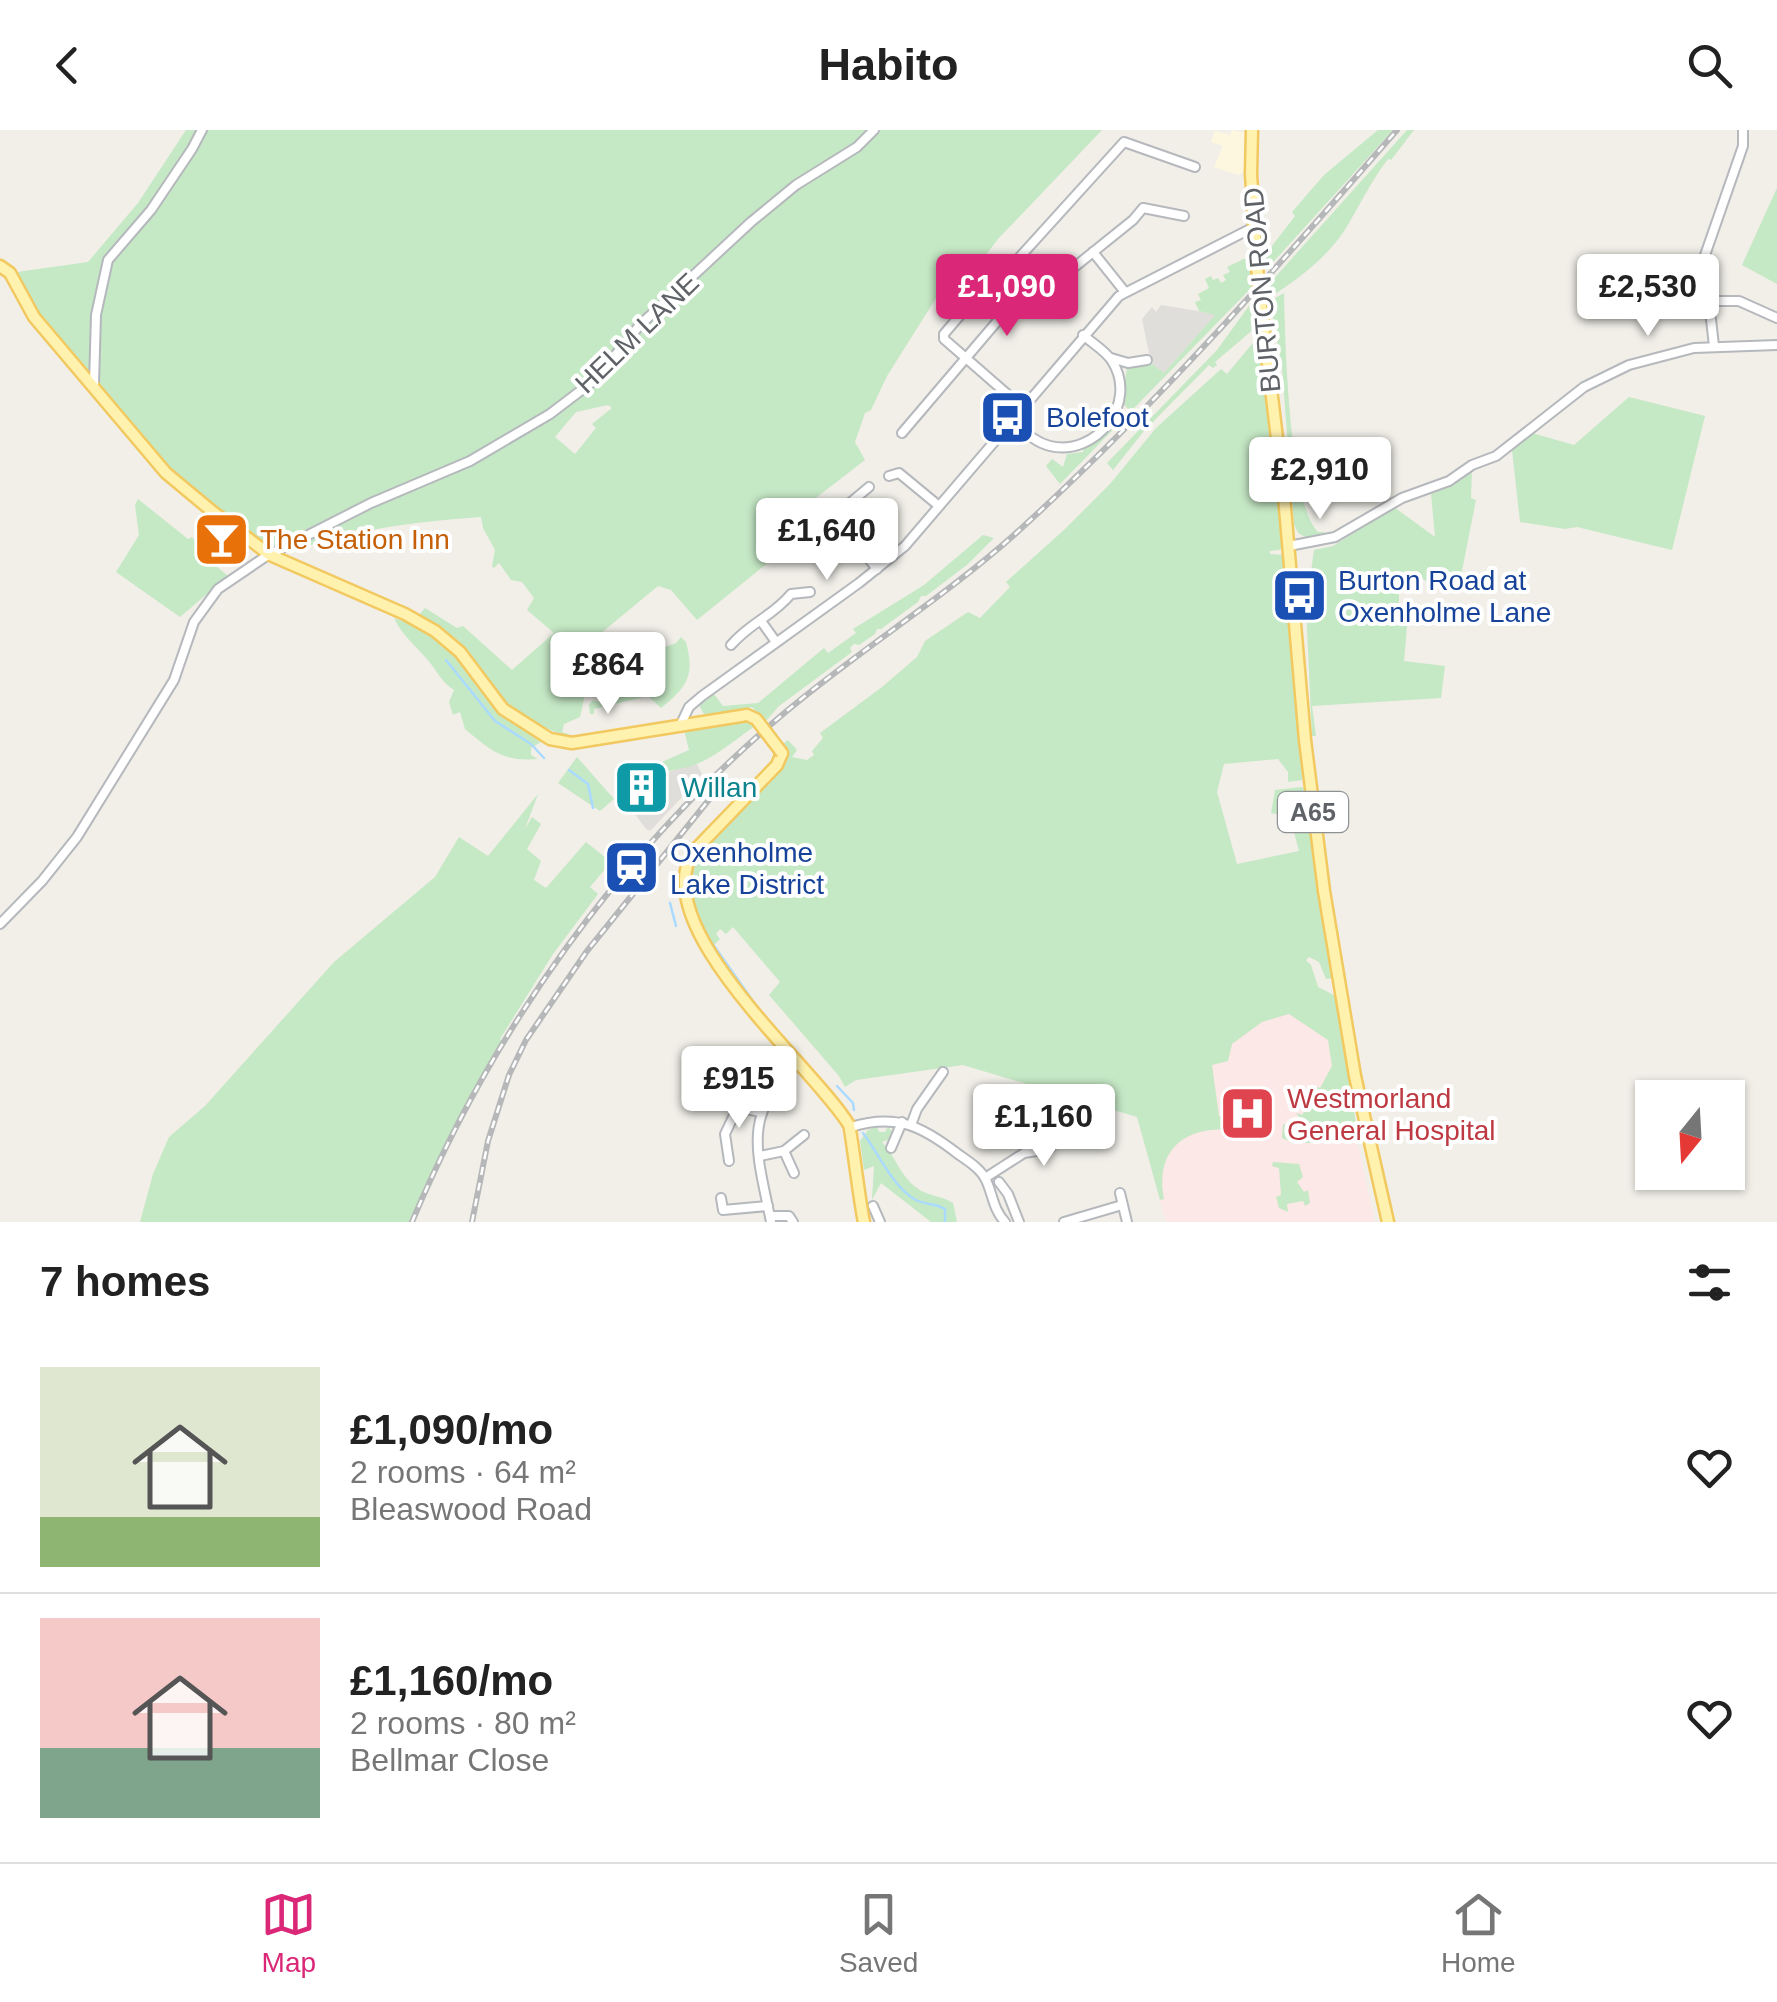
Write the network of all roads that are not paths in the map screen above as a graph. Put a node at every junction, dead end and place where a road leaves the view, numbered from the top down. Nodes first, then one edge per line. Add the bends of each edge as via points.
1 (202, 130) edge
2 (874, 130) edge
3 (1252, 130) edge
4 (1743, 130) edge
5 (1194, 167) dead end
6 (1184, 216) dead end
7 (1254, 227) junction
8 (1093, 252) junction
9 (0, 266) edge
10 (1125, 292) junction
11 (1004, 298) junction
12 (972, 300) dead end
13 (1710, 301) junction
14 (1777, 318) edge
15 (1083, 335) junction
16 (1777, 344) edge
17 (1714, 346) junction
18 (966, 358) junction
19 (1111, 358) junction
20 (1147, 360) dead end
21 (1128, 363) junction
22 (1118, 373) junction
23 (94, 384) junction
24 (1022, 406) junction
25 (1011, 420) junction
26 (902, 433) dead end
27 (889, 476) dead end
28 (870, 487) dead end
29 (938, 506) junction
30 (835, 516) junction
31 (808, 538) dead end
32 (1289, 546) junction
33 (270, 555) junction
34 (877, 569) junction
35 (810, 592) dead end
36 (761, 621) junction
37 (776, 642) junction
38 (730, 645) dead end
39 (680, 726) junction
40 (0, 924) edge
41 (748, 1059) dead end
42 (797, 1064) junction
43 (942, 1072) dead end
44 (717, 1082) dead end
45 (734, 1084) junction
46 (1014, 1110) dead end
47 (760, 1112) junction
48 (734, 1113) junction
49 (906, 1123) junction
50 (851, 1127) junction
51 (804, 1135) dead end
52 (1106, 1137) dead end
53 (1060, 1138) junction
54 (891, 1148) dead end
55 (784, 1152) junction
56 (760, 1156) junction
57 (728, 1161) dead end
58 (794, 1173) dead end
59 (985, 1178) junction
60 (999, 1182) dead end
61 (1120, 1193) dead end
62 (721, 1198) dead end
63 (1010, 1198) junction
64 (1122, 1204) junction
65 (768, 1206) junction
66 (873, 1206) dead end
67 (994, 1207) junction
68 (770, 1219) edge
69 (793, 1222) edge
70 (864, 1222) edge
71 (880, 1222) edge
72 (1006, 1222) edge
73 (1019, 1222) edge
74 (1064, 1222) edge
75 (1127, 1222) edge
76 (1388, 1222) edge

1 - 23 street via 151,210 108,260 96,315
2 - 33 street, HELM LANE via 773,202 639,326 596,378 550,414 470,461
3 - 7 main road, BURTON ROAD / A65
4 - 13 street via 1704,258
5 - 11 street via 1124,142 1018,258
6 - 8 street via 1143,208
7 - 10 street
7 - 32 main road, BURTON ROAD / A65, bridge
8 - 10 street
8 - 11 street via 1040,306
9 - 23 main road via 34,317
10 - 15 street
11 - 18 street via 1000,318
12 - 18 street via 943,336
13 - 14 street via 1739,301
13 - 17 street
15 - 19 street
15 - 24 street
16 - 17 street
17 - 32 street via 1668,352 1601,376 1507,450 1334,536
18 - 24 street
18 - 26 street
19 - 21 street
19 - 22 street
20 - 21 street
21 - 22 street
22 - 25 street via 1114,414 1089,441 1063,448 1044,444
23 - 33 main road via 166,473
24 - 25 street
25 - 29 street
27 - 29 street via 899,474
28 - 30 street
29 - 34 street
30 - 31 street
30 - 34 street
32 - 76 main road, BURTON ROAD / A65 via 1324,890
33 - 39 main road via 424,625 460,652 503,710 550,739 572,742
33 - 40 street, HELM LANE via 206,602 174,680 77,836
34 - 37 street
35 - 36 street via 789,589
36 - 37 street
36 - 38 street
37 - 39 street via 693,703
39 - 42 main road, bridge via 747,715 782,753 693,852 684,882 724,974
41 - 45 street
42 - 47 street via 771,1089
42 - 50 main road
43 - 49 street
44 - 45 street
45 - 48 street
46 - 53 street
47 - 48 street
47 - 56 street
48 - 57 street via 726,1134
49 - 50 street via 875,1120
49 - 54 street
49 - 59 street via 951,1148
50 - 70 main road
51 - 55 street
52 - 53 street
53 - 59 street
55 - 56 street
55 - 58 street
56 - 65 street
59 - 67 street
60 - 63 street
61 - 64 street
62 - 65 street via 723,1210
63 - 67 street
63 - 73 street
64 - 74 street
64 - 75 street
65 - 68 street
66 - 71 street
67 - 72 street
68 - 69 street via 788,1216

